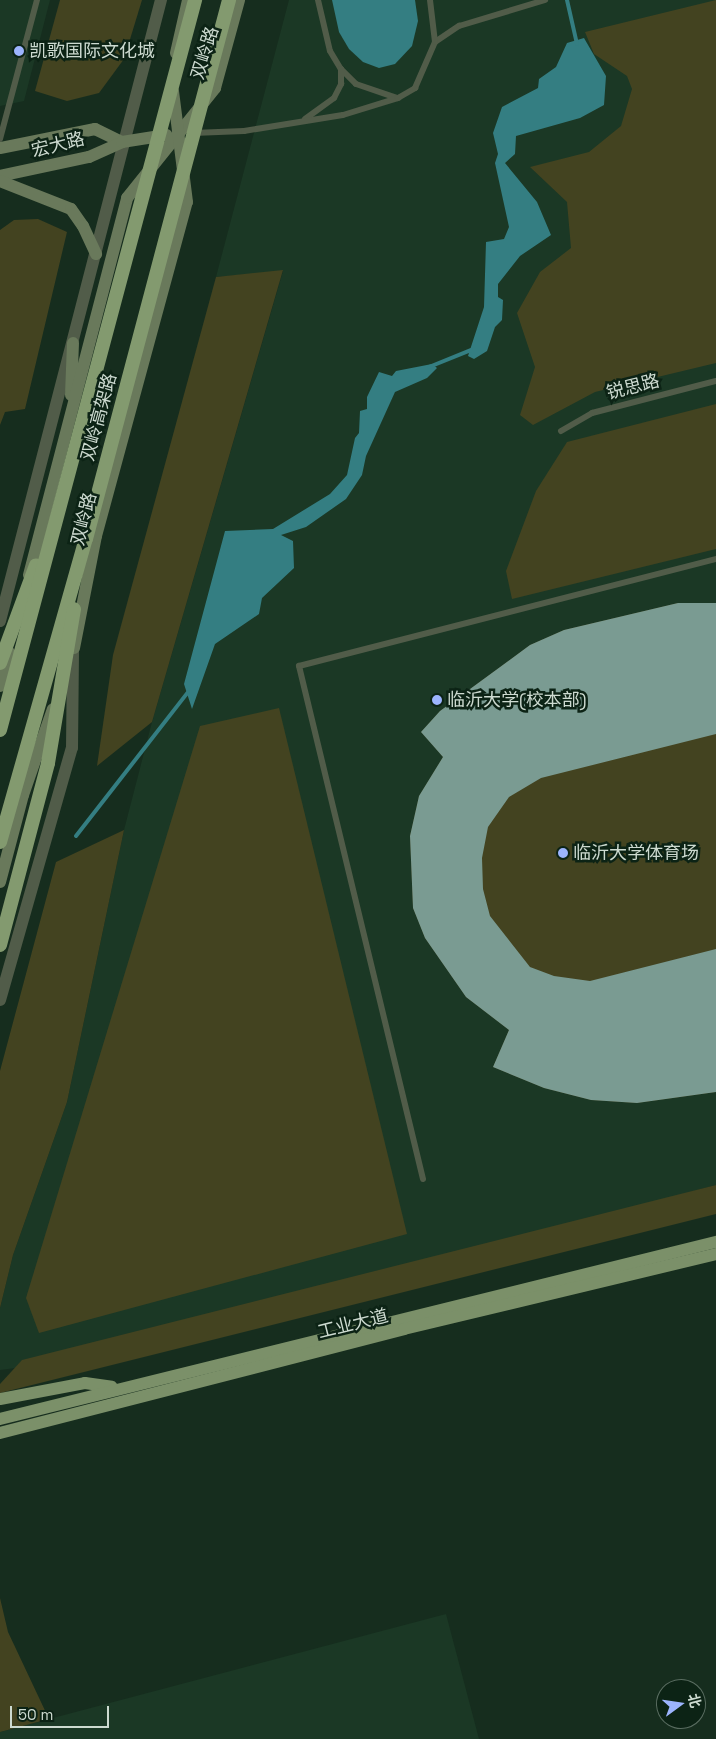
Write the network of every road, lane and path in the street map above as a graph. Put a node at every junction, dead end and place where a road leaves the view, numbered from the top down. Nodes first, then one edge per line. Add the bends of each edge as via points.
1 (37, 0) edge
2 (161, 0) edge
3 (188, 0) edge
4 (195, 0) edge
5 (229, 0) edge
6 (239, 0) edge
7 (318, 0) edge
8 (430, 0) edge
9 (544, 0) edge
10 (435, 42) junction
11 (341, 69) junction
12 (398, 98) junction
13 (304, 120) junction
14 (176, 133) junction
15 (0, 139) edge
16 (122, 142) junction
17 (0, 148) edge
18 (0, 176) edge
19 (0, 181) edge
20 (96, 254) junction
21 (73, 343) junction
22 (716, 381) edge
23 (70, 420) junction
24 (561, 431) dead end
25 (67, 480) junction
26 (86, 539) junction
27 (716, 559) edge
28 (0, 621) edge
29 (73, 651) junction
30 (0, 663) edge
31 (0, 686) edge
32 (0, 730) edge
33 (0, 842) edge
34 (0, 882) edge
35 (0, 945) edge
36 (0, 1000) edge
37 (423, 1179) dead end
38 (716, 1242) edge
39 (716, 1254) edge
40 (117, 1388) junction
41 (0, 1399) edge
42 (0, 1419) edge
43 (0, 1433) edge

1 - 15 lane
2 - 16 street
3 - 14 main road, 双岭路 via 178,36 172,81
4 - 25 highway, 双岭高架路
5 - 26 highway, 双岭高架路
6 - 14 main road, 双岭路 via 215,88
7 - 11 lane via 330,51
8 - 10 lane
9 - 10 lane via 459,26
10 - 12 lane via 415,88
11 - 12 lane via 356,84
11 - 13 lane via 340,84 334,98
12 - 13 lane via 343,115
13 - 14 lane via 244,131
14 - 16 main road, 宏大路
14 - 23 main road, 双岭路 via 127,198
14 - 29 main road, 双岭路 via 187,202 96,536
16 - 17 main road, 宏大路 via 95,129
16 - 18 main road, 宏大路 via 89,157
16 - 20 street
19 - 20 main road via 71,209
20 - 21 street
21 - 23 main road
21 - 28 street
22 - 24 lane, 锐思路 via 592,413
23 - 31 main road, 双岭路
25 - 30 highway
25 - 32 highway, 双岭高架路
26 - 33 highway, 双岭高架路
26 - 35 highway via 48,763
27 - 37 lane via 299,666
29 - 34 main road, 双岭路 via 23,795
29 - 36 street via 72,748
38 - 40 main road, 工业大道
39 - 43 main road, 工业大道
40 - 41 main road via 85,1383
40 - 42 main road, 工业大道

